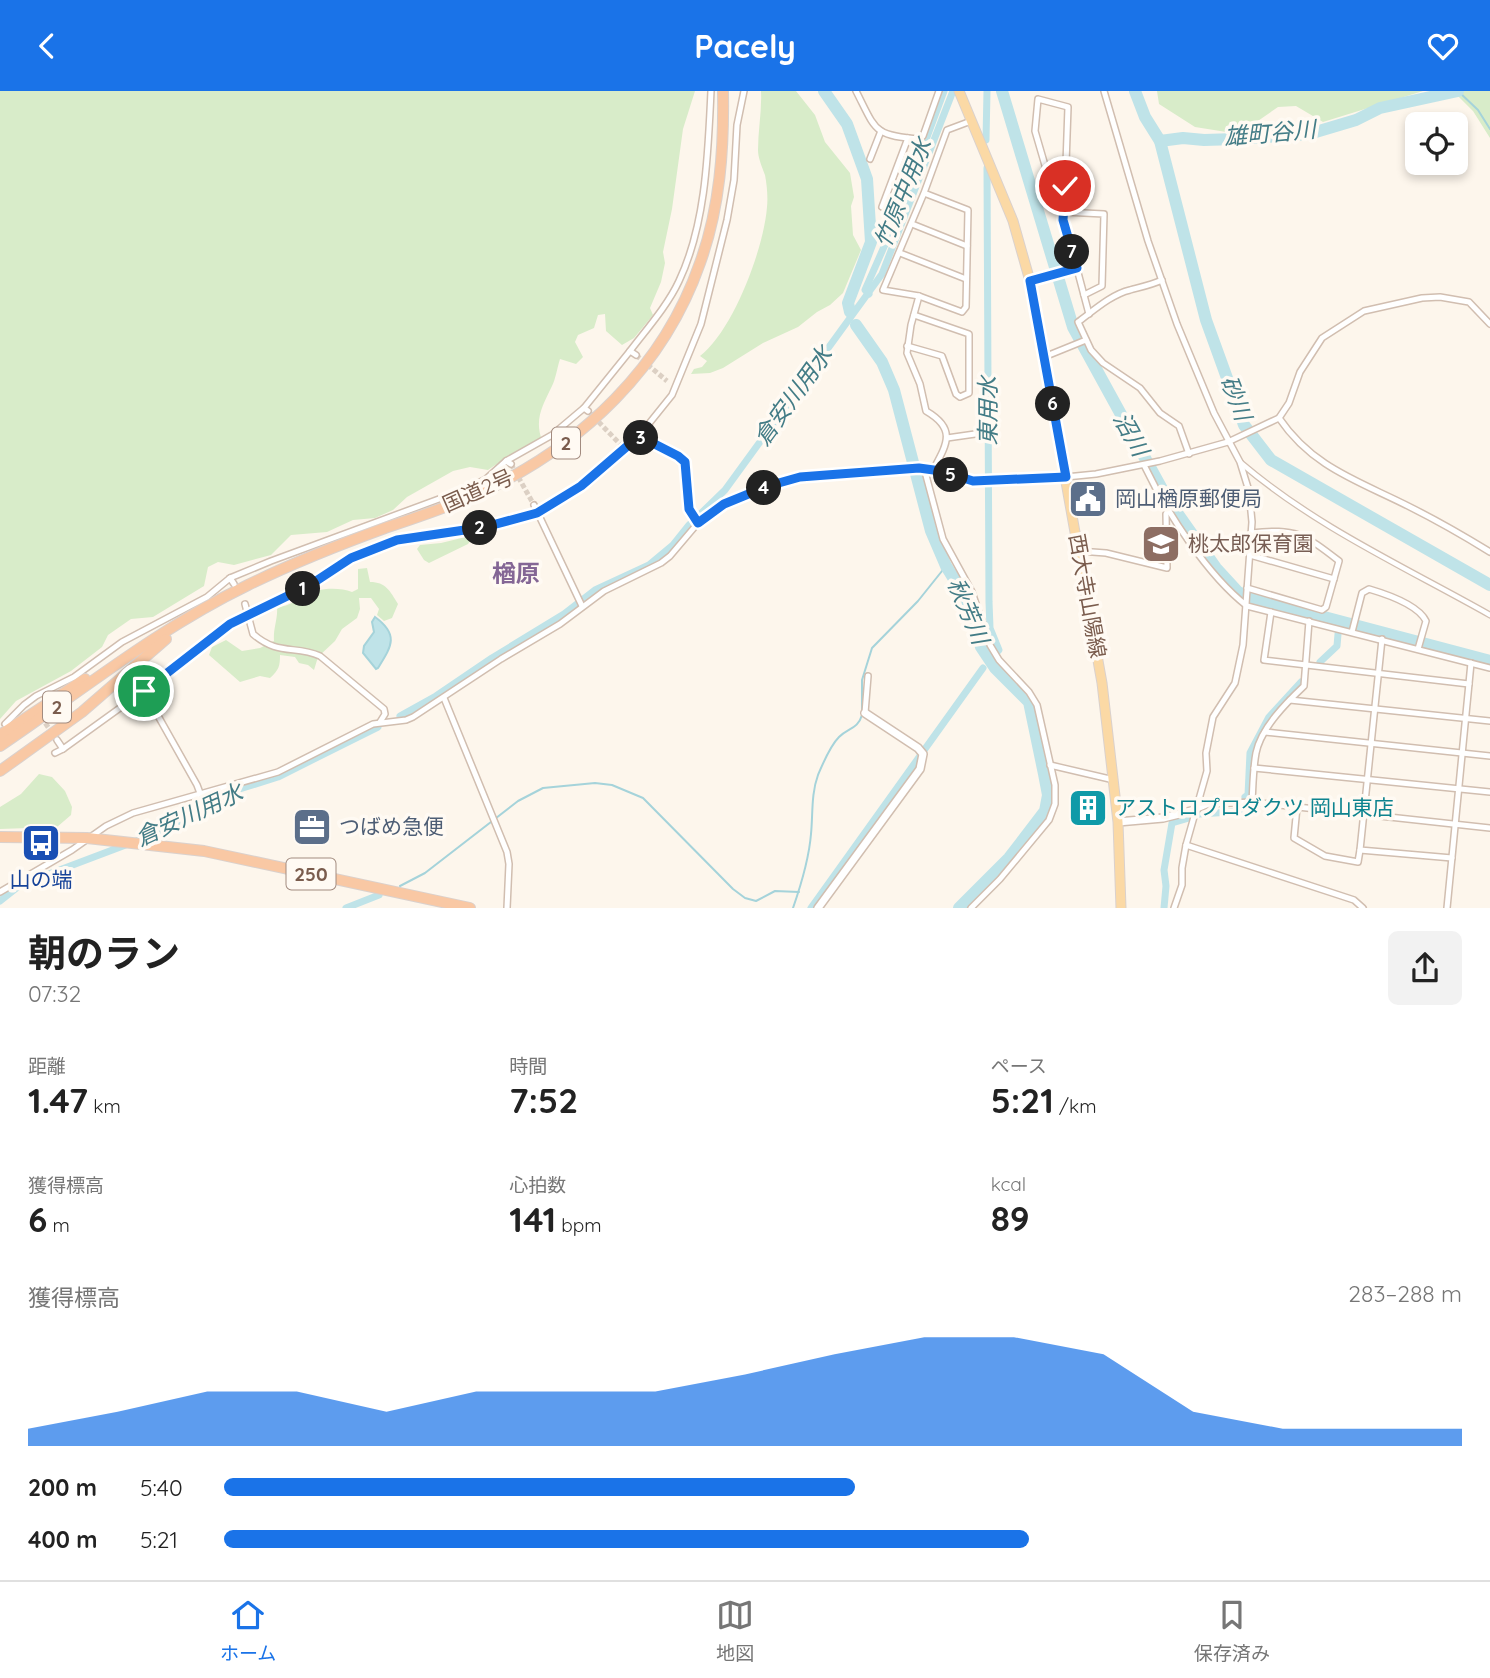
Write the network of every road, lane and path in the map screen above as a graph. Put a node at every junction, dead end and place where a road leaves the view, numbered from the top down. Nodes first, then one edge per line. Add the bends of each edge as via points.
1 (711, 91) edge
2 (723, 91) edge
3 (744, 91) edge
4 (856, 91) edge
5 (939, 91) edge
6 (959, 91) edge
7 (1104, 91) edge
8 (971, 121) junction
9 (881, 131) junction
10 (908, 138) junction
11 (870, 159) dead end
12 (1065, 186) junction
13 (924, 194) junction
14 (882, 207) dead end
15 (1064, 212) junction
16 (912, 224) junction
17 (967, 246) junction
18 (900, 253) junction
19 (1077, 268) junction
20 (966, 279) junction
21 (1162, 280) junction
22 (1030, 281) junction
23 (1084, 295) junction
24 (919, 296) junction
25 (1089, 314) junction
26 (914, 315) junction
27 (1490, 324) edge
28 (1086, 340) junction
29 (907, 346) junction
30 (1044, 357) junction
31 (667, 381) tunnel mouth
32 (675, 387) junction
33 (1277, 419) junction
34 (982, 433) dead end
35 (639, 436) junction
36 (947, 438) junction
37 (1230, 441) junction
38 (620, 444) tunnel mouth
39 (624, 450) junction
40 (1189, 454) junction
41 (1240, 462) junction
42 (1144, 465) junction
43 (921, 468) junction
44 (933, 470) junction
45 (1066, 477) junction
46 (534, 505) tunnel mouth
47 (1169, 510) junction
48 (537, 513) junction
49 (696, 521) junction
50 (1251, 533) junction
51 (1079, 551) junction
52 (1490, 552) edge
53 (1250, 555) junction
54 (1334, 579) junction
55 (1247, 588) junction
56 (245, 604) dead end
57 (580, 604) junction
58 (1247, 606) junction
59 (202, 610) junction
60 (1272, 612) junction
61 (248, 615) junction
62 (1490, 615) edge
63 (1309, 621) junction
64 (1352, 632) junction
65 (1382, 639) junction
66 (1418, 649) junction
67 (1471, 663) junction
68 (1306, 665) junction
69 (114, 666) junction
70 (1490, 668) edge
71 (1379, 674) junction
72 (868, 676) dead end
73 (1469, 684) junction
74 (144, 691) junction
75 (444, 698) junction
76 (1290, 700) junction
77 (30, 701) junction
78 (34, 708) dead end
79 (1375, 709) junction
80 (865, 713) joint
81 (1465, 719) junction
82 (1490, 721) edge
83 (380, 722) junction
84 (5, 724) dead end
85 (1265, 732) junction
86 (0, 735) edge
87 (57, 740) tunnel mouth
88 (1372, 744) junction
89 (0, 746) edge
90 (63, 750) junction
91 (55, 753) dead end
92 (1462, 754) junction
93 (1490, 757) edge
94 (1050, 765) junction
95 (1254, 768) junction
96 (0, 771) edge
97 (1367, 779) junction
98 (1114, 780) junction
99 (1458, 788) junction
100 (1490, 792) edge
101 (200, 793) junction
102 (1252, 802) junction
103 (1297, 807) junction
104 (1195, 810) junction
105 (1364, 814) junction
106 (1118, 822) junction
107 (1454, 824) junction
108 (1490, 828) edge
109 (0, 837) edge
110 (87, 838) junction
111 (1186, 845) junction
112 (1360, 850) junction
113 (1452, 858) junction
114 (0, 892) edge
115 (470, 908) edge
116 (507, 908) edge
117 (818, 908) edge
118 (971, 908) edge
119 (1121, 908) edge
120 (1174, 908) edge
121 (1363, 908) edge
122 (1447, 908) edge

1 - 77 street via 702,190 685,265 633,353 586,409 486,479 271,561 122,642 74,677
2 - 59 highway, 国道2号 / 2 via 717,195 700,263 660,342 602,413 550,456 482,493 298,561
3 - 32 street via 724,237 699,332
4 - 9 street
5 - 10 street via 923,136
6 - 8 main road, 西大寺山陽線
7 - 21 street
8 - 13 street via 947,130
8 - 22 main road, 西大寺山陽線 via 1013,221
9 - 10 street
9 - 11 street
10 - 14 street
12 - 12 street via 1051,185 1035,131 1038,99 1068,107
12 - 15 street
13 - 16 street
13 - 17 street via 968,210
15 - 19 street
15 - 23 street via 1104,214 1102,286
16 - 17 street
16 - 18 street
17 - 20 street
18 - 20 street
18 - 24 street via 883,290
19 - 22 street
19 - 23 street
20 - 24 street via 962,311
21 - 25 street via 1129,290
21 - 37 street via 1187,350
22 - 30 main road, 西大寺山陽線
23 - 25 street
24 - 26 street
25 - 28 street via 1078,322
26 - 29 street
26 - 29 street via 969,334 969,393 956,394 942,356
27 - 33 street via 1469,302 1440,297 1364,311 1322,338
28 - 30 street
28 - 40 street via 1103,363 1140,388 1160,413 1179,426
29 - 36 street via 926,411 940,419
30 - 45 main road, 西大寺山陽線
31 - 32 street
32 - 35 street
33 - 37 street
33 - 52 street via 1314,458
34 - 36 street
35 - 39 street
35 - 49 street via 685,462 689,509
36 - 44 street
37 - 40 street
37 - 41 street
38 - 39 street
39 - 48 street via 581,486
40 - 42 street
41 - 50 street via 1249,491
41 - 62 street via 1290,502 1365,548
42 - 45 street
42 - 47 street
43 - 44 street
43 - 49 street via 789,480 724,504
43 - 94 street via 943,539 972,593 989,646 1037,705
44 - 45 street via 987,482
45 - 51 main road, 西大寺山陽線
46 - 48 street
47 - 51 street via 1167,568
47 - 58 street via 1218,579
48 - 57 street
48 - 61 street via 384,544
49 - 57 street via 661,563
50 - 53 street
50 - 54 street via 1282,530 1305,537 1339,561
51 - 98 main road, 西大寺山陽線
53 - 54 street
53 - 55 street
54 - 55 street via 1322,610
55 - 58 street
56 - 61 street
57 - 75 street via 560,624
58 - 60 street
58 - 104 street via 1235,684 1213,717 1207,771
59 - 69 highway, 国道2号 / 2
59 - 96 highway via 82,712
60 - 63 street
60 - 68 street via 1264,660
61 - 74 street
61 - 83 street via 259,639 287,651 320,656 357,684 386,712
63 - 64 street
63 - 68 street
64 - 65 street
64 - 66 street via 1362,593 1369,589 1422,614 1426,621
65 - 66 street
65 - 71 street
66 - 67 street
67 - 70 street
67 - 73 street
68 - 71 street
68 - 76 street via 1304,686
69 - 86 highway via 103,668
69 - 89 highway, 国道2号 / 2
71 - 73 street
71 - 79 street
72 - 80 street
73 - 81 street
74 - 90 street
74 - 101 street
75 - 83 street via 406,720
75 - 116 street via 508,858
76 - 79 street
76 - 85 street
77 - 78 street
77 - 84 street
79 - 81 street
79 - 88 street
80 - 117 street via 918,748 923,761
81 - 82 street
81 - 92 street
83 - 101 street via 278,772
85 - 88 street
85 - 95 street
87 - 90 street
88 - 92 street
88 - 97 street
90 - 91 street
92 - 93 street
92 - 99 street
94 - 98 street
94 - 118 street via 1056,795 1049,820
95 - 97 street
95 - 102 street
97 - 99 street
97 - 105 street
98 - 106 main road, 西大寺山陽線
99 - 100 street
99 - 107 street
101 - 110 street via 133,813
102 - 103 street
102 - 104 street via 1209,804
103 - 105 street
103 - 112 street via 1294,838 1325,856 1358,862
104 - 106 street
104 - 111 street
105 - 107 street
105 - 112 street
106 - 119 main road, 西大寺山陽線
107 - 108 street
107 - 113 street
109 - 110 highway, 250
110 - 114 street
110 - 115 highway, 250 via 252,861
111 - 120 street via 1182,885
111 - 121 street via 1354,900
112 - 113 street
113 - 122 street

